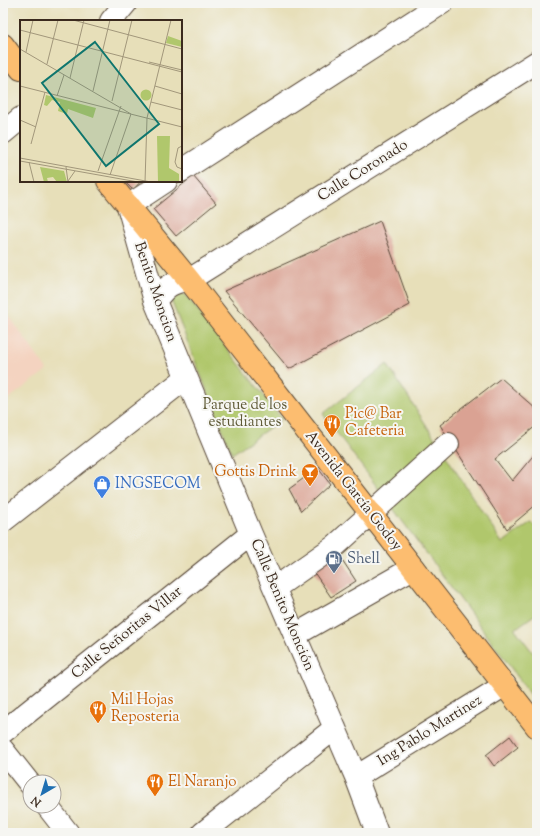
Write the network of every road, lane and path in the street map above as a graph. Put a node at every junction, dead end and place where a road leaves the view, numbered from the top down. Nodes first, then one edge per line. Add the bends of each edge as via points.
1 (126, 3) edge
2 (442, 3) edge
3 (112, 20) edge
4 (3, 45) edge
5 (537, 62) edge
6 (20, 68) edge
7 (20, 119) edge
8 (3, 133) edge
9 (182, 170) edge
10 (109, 182) edge
11 (164, 182) edge
12 (128, 206) junction
13 (189, 280) junction
14 (155, 301) junction
15 (186, 378) junction
16 (448, 444) dead end
17 (370, 513) junction
18 (3, 521) edge
19 (251, 534) junction
20 (413, 568) junction
21 (275, 588) junction
22 (295, 635) junction
23 (505, 685) junction
24 (537, 727) edge
25 (335, 728) junction
26 (3, 732) edge
27 (3, 750) edge
28 (22, 774) edge
29 (356, 777) junction
30 (53, 814) edge
31 (68, 833) edge
32 (204, 833) edge
33 (377, 833) edge

1 - 3 street
2 - 9 street
4 - 6 main road
5 - 13 street, Calle Coronado
7 - 8 street
10 - 12 main road, Avenida García Godoy
11 - 12 street
12 - 13 main road, Avenida García Godoy
12 - 14 street, Benito Moncion
13 - 14 street, Calle Coronado via 175,282
13 - 17 main road, Avenida García Godoy
14 - 15 street, Benito Moncion
15 - 18 street
15 - 19 street, Calle Benito Monción
16 - 17 street
17 - 20 main road, Avenida García Godoy
17 - 21 street via 334,546
19 - 21 street, Calle Benito Monción
19 - 26 street, Calle Señoritas Villar
20 - 22 street
20 - 23 main road, Avenida García Godoy
21 - 22 street, Calle Benito Monción
22 - 25 street, Calle Benito Monción
23 - 24 main road, Avenida García Godoy
23 - 29 street, Ing Pablo Martinez
25 - 29 street, Calle Benito Monción
25 - 32 street
27 - 28 street
29 - 33 street, Calle Benito Monción
30 - 31 street

